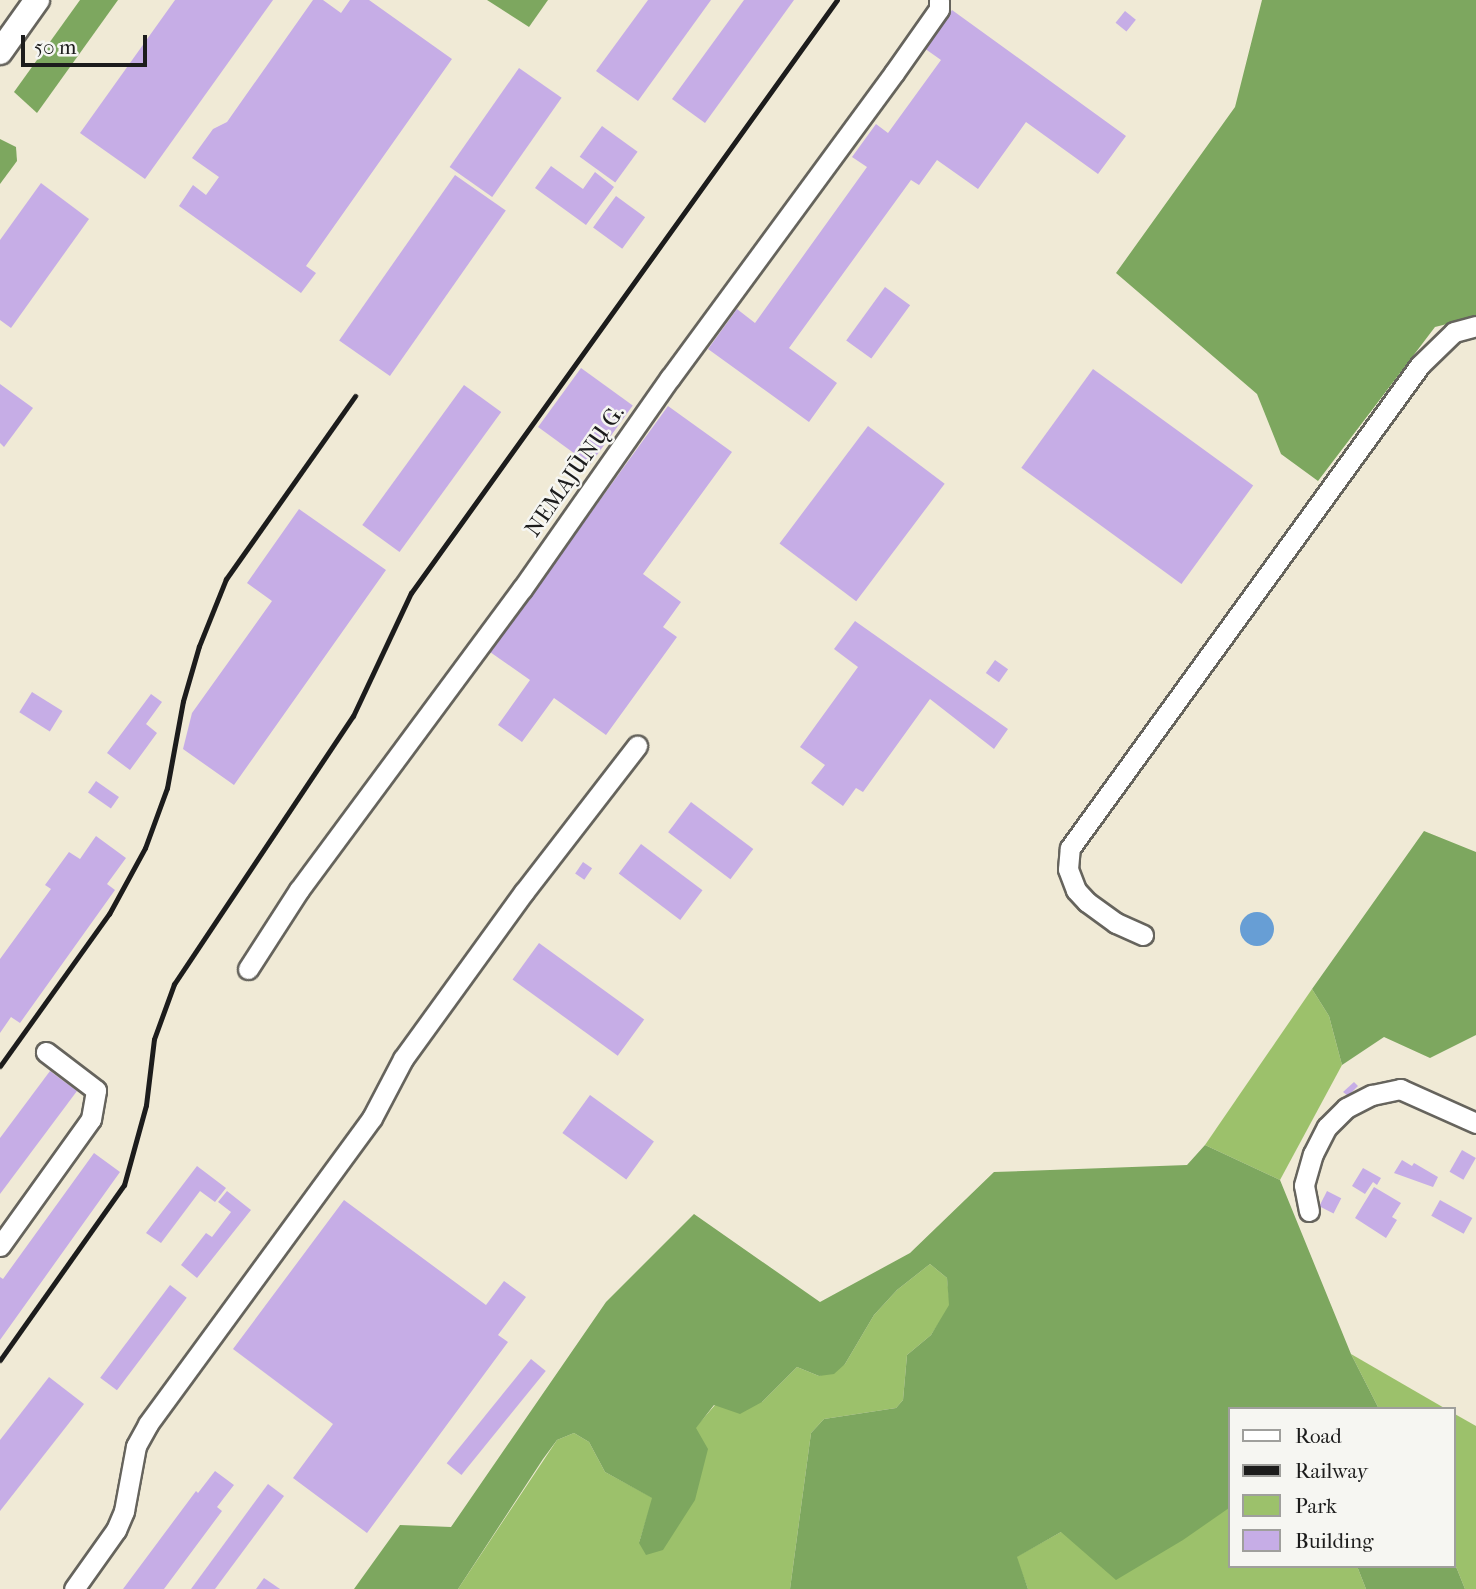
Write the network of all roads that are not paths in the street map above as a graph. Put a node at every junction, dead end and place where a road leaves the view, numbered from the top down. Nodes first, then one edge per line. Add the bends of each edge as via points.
1 (37, 0) edge
2 (939, 0) edge
3 (0, 52) edge
4 (1476, 326) edge
5 (637, 746) dead end
6 (1143, 935) dead end
7 (248, 969) dead end
8 (46, 1052) dead end
9 (1476, 1124) edge
10 (1309, 1211) dead end
11 (0, 1246) edge
12 (74, 1589) edge

1 - 3 main road
2 - 7 street, NEMAJŪNŲ G. via 939,9 894,73 299,890
4 - 6 street via 1454,332 1420,365 1070,848 1068,870 1076,890 1116,923
5 - 12 street via 411,1048 372,1118 148,1424 136,1446 116,1530
8 - 11 street via 96,1090 91,1119
9 - 10 street via 1401,1089 1372,1095 1346,1108 1327,1127 1313,1154 1304,1185

